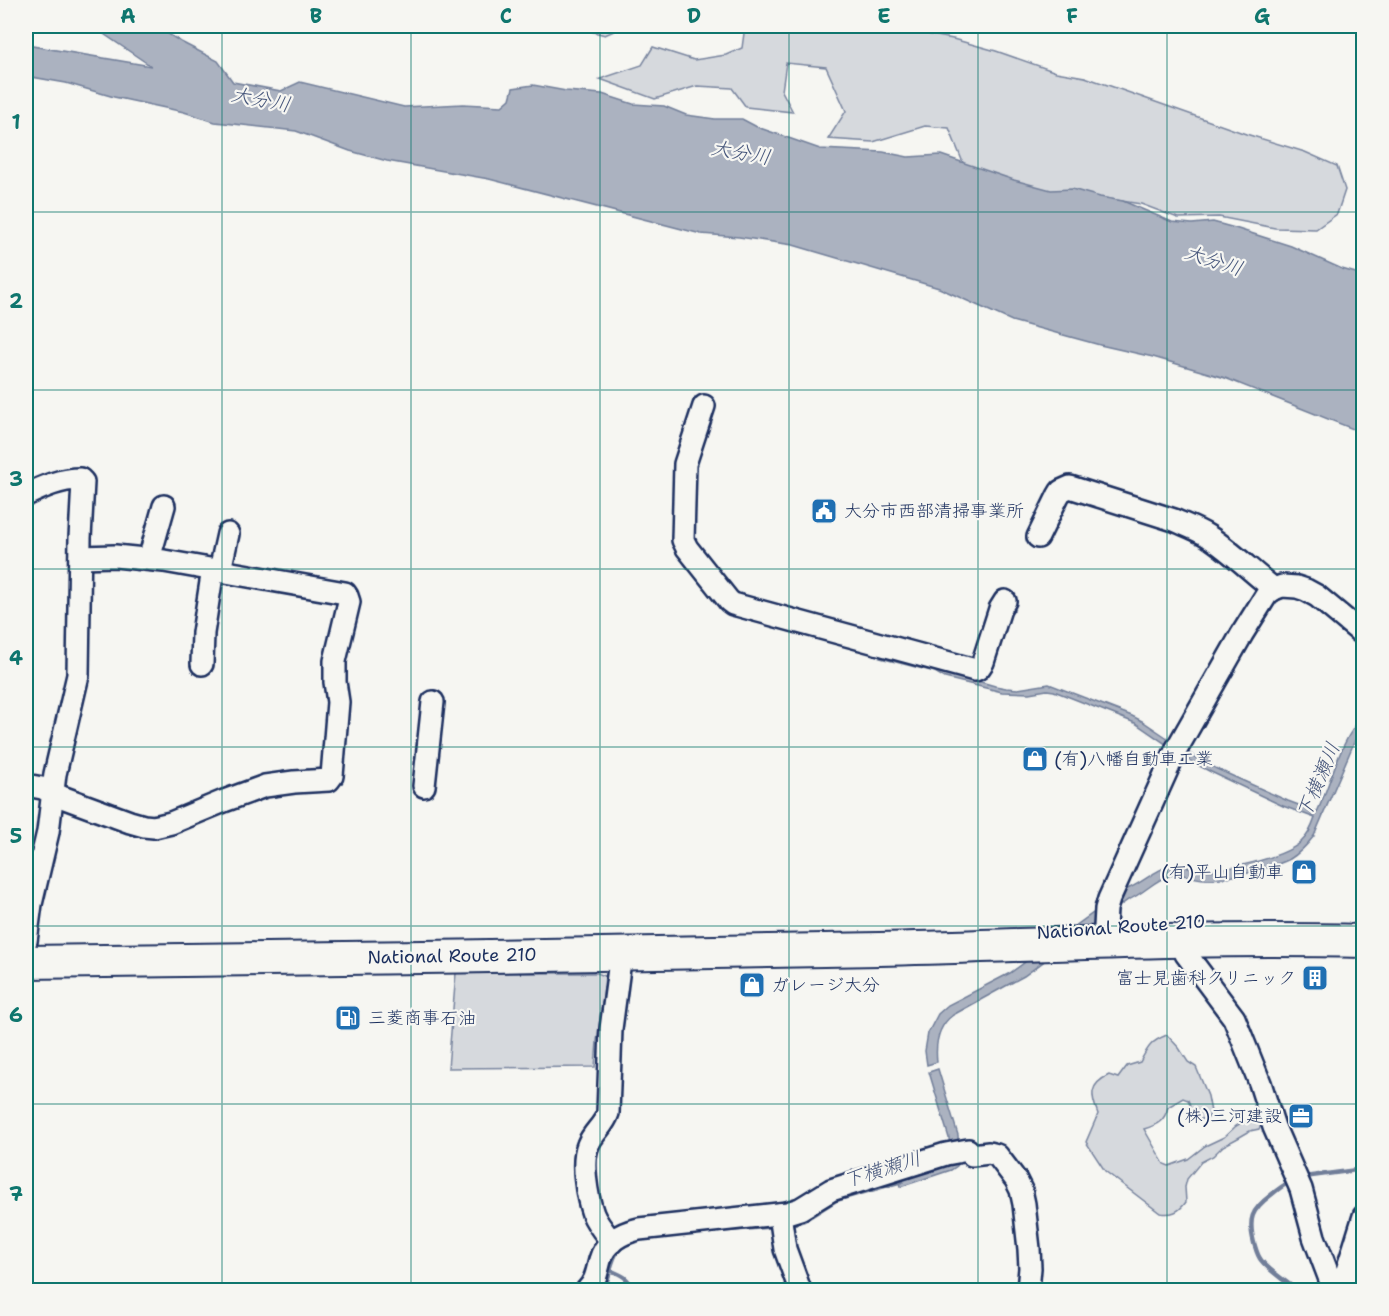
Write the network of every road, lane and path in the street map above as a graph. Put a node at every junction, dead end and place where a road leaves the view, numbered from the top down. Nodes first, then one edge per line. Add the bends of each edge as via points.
1 (704, 406) dead end
2 (26, 495) edge
3 (164, 506) dead end
4 (228, 534) dead end
5 (1038, 537) dead end
6 (80, 557) junction
7 (149, 559) junction
8 (217, 570) junction
9 (1274, 589) junction
10 (1005, 601) dead end
11 (1364, 635) edge
12 (202, 664) dead end
13 (433, 702) dead end
14 (26, 785) edge
15 (424, 786) dead end
16 (52, 793) junction
17 (1364, 920) edge
18 (1105, 927) junction
19 (1181, 940) junction
20 (26, 941) edge
21 (1364, 941) edge
22 (879, 949) junction
23 (621, 953) junction
24 (26, 962) edge
25 (780, 1214) junction
26 (1364, 1216) edge
27 (612, 1242) junction
28 (588, 1290) edge
29 (800, 1290) edge
30 (1028, 1290) edge
31 (1334, 1290) edge
32 (1341, 1290) edge

1 - 10 street via 685,464 683,540 733,604 975,670 982,662
2 - 6 street via 61,481 82,481
3 - 7 street
4 - 8 street
5 - 9 street via 1061,490 1070,488 1190,527 1220,545
6 - 7 street
6 - 16 street via 78,675
7 - 8 street
8 - 12 street via 203,633
8 - 16 street via 347,596 349,602 335,661 338,702 331,779 271,784 154,827
9 - 11 street via 1286,586 1306,590
9 - 18 street via 1254,614 1176,750 1109,899
13 - 15 street
14 - 16 street
16 - 20 street
17 - 18 highway, National Route 210 via 1249,920
18 - 22 highway, National Route 210
19 - 21 highway, National Route 210
19 - 22 highway, National Route 210
19 - 31 street via 1186,954 1234,1018 1306,1203
22 - 23 highway, National Route 210
23 - 24 highway, National Route 210
23 - 27 street via 611,1029 608,1113 586,1148 585,1163 594,1215
25 - 27 street via 639,1229
25 - 29 street via 785,1249
25 - 30 street via 800,1209 837,1187 954,1152 997,1155 1019,1185 1024,1204 1030,1268
26 - 32 street
27 - 28 street via 602,1254

